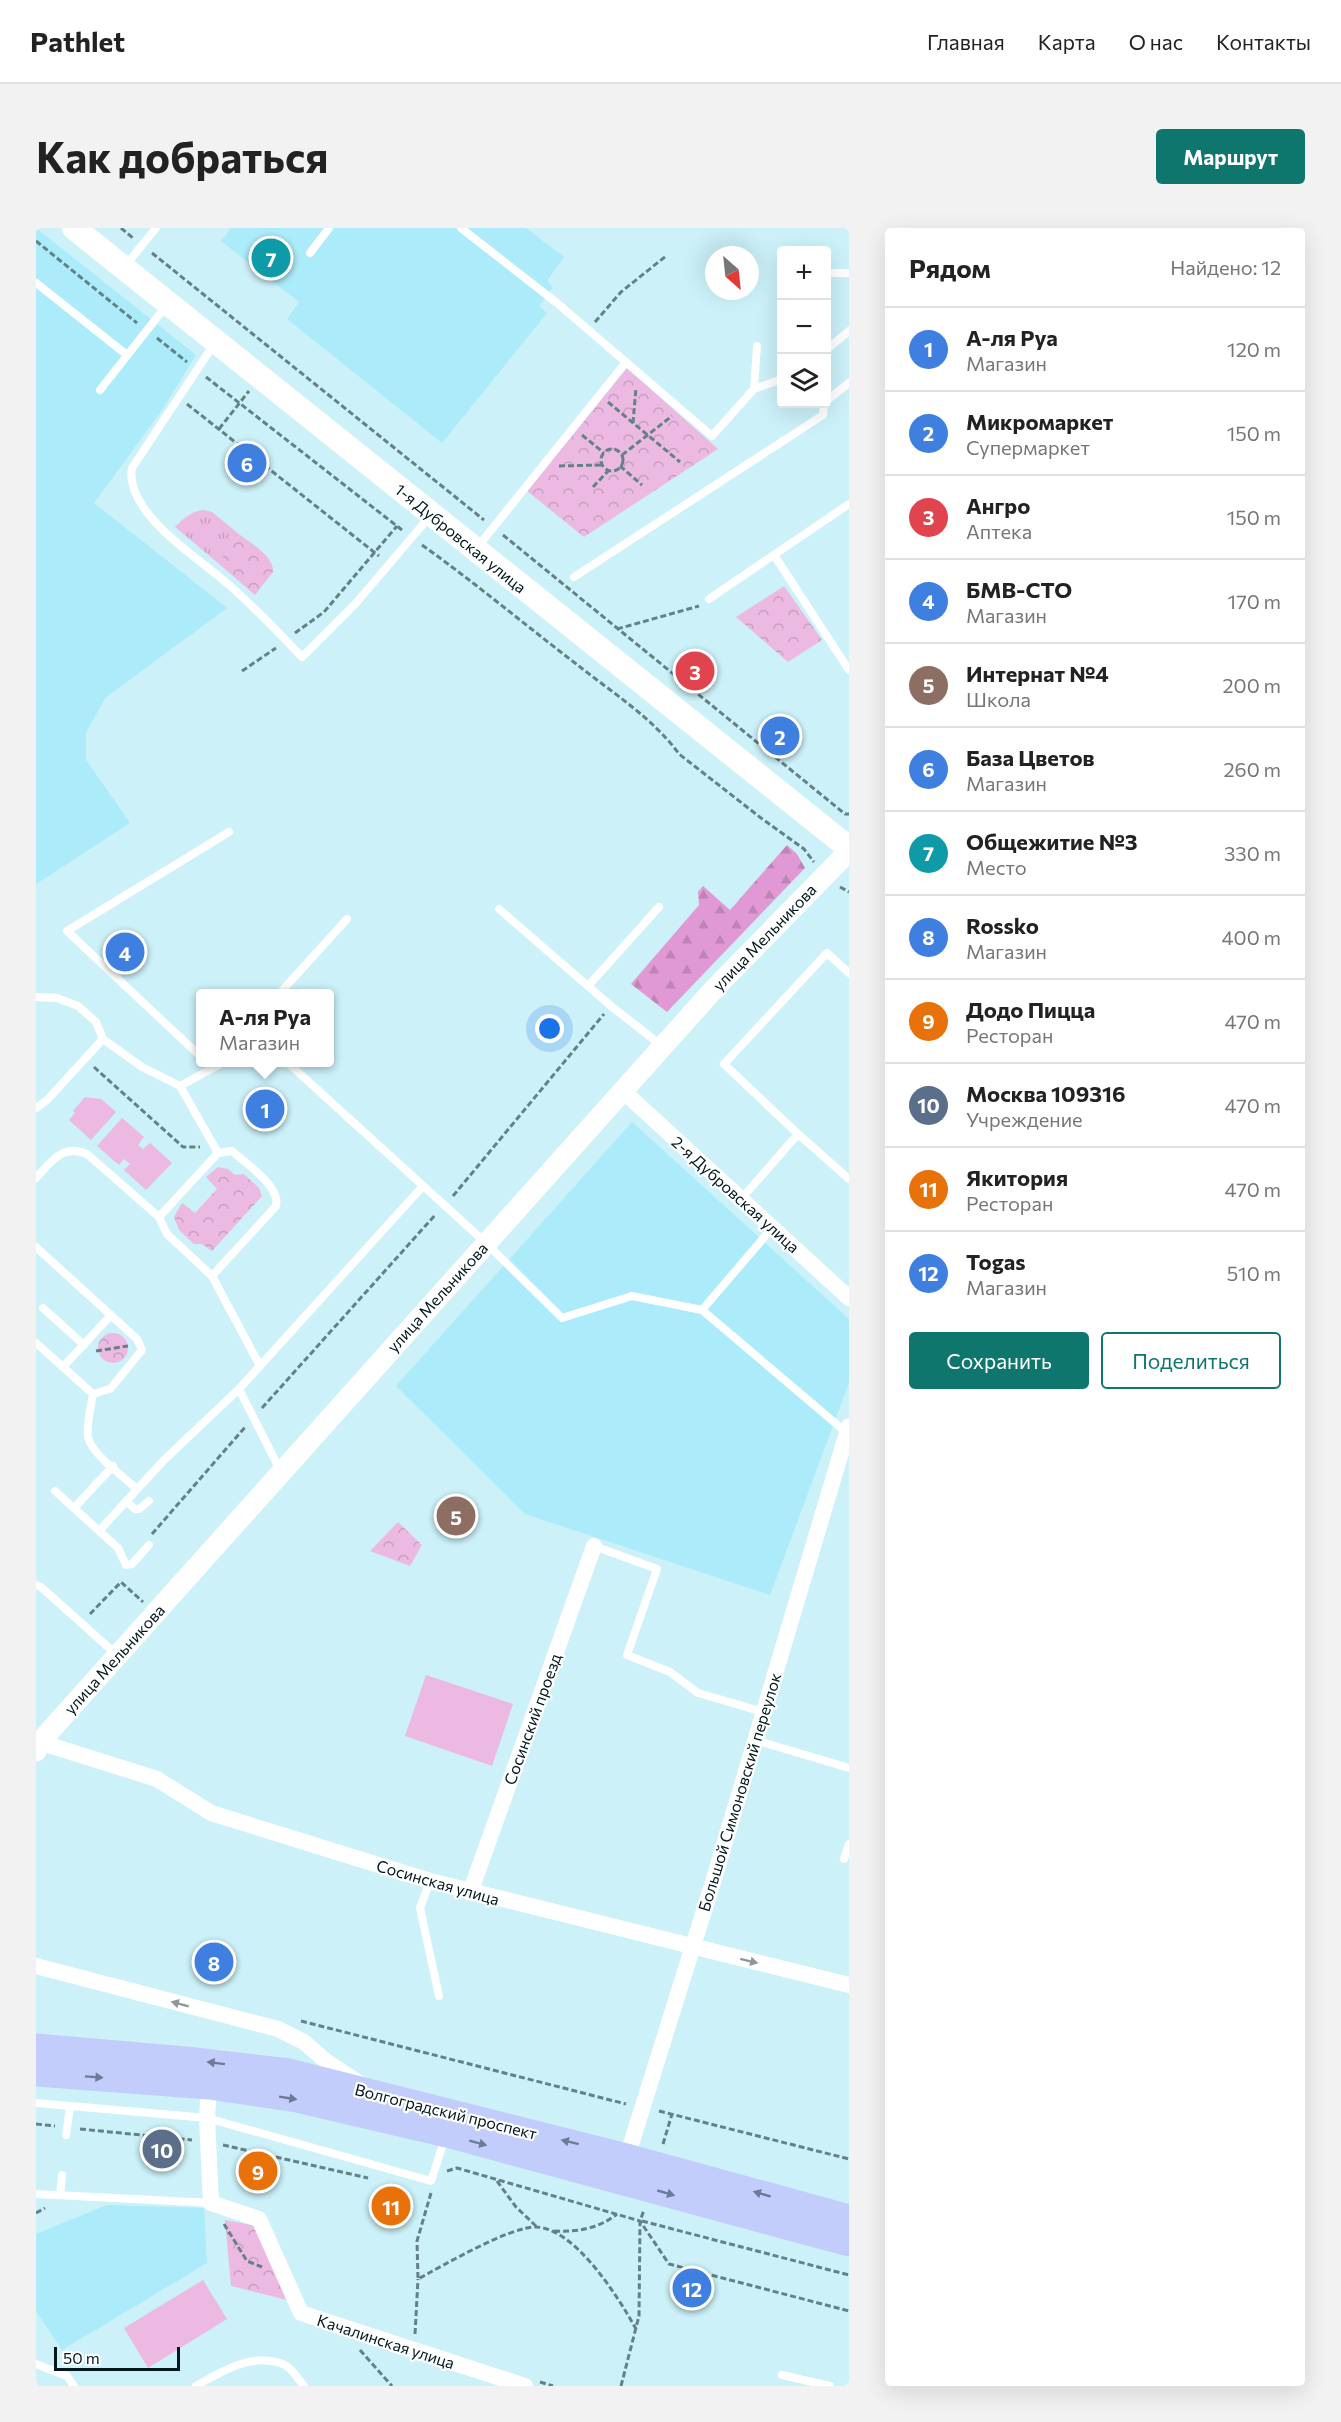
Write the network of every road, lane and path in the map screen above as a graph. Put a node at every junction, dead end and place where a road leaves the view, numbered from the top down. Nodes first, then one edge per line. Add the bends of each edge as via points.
1 (121, 228) edge
2 (156, 228) edge
3 (330, 228) edge
4 (461, 228) edge
5 (86, 234) edge
6 (36, 241) edge
7 (142, 245) junction
8 (310, 253) dead end
9 (666, 256) dead end
10 (124, 268) junction
11 (833, 273) dead end
12 (849, 273) edge
13 (36, 283) edge
14 (168, 303) junction
15 (146, 330) junction
16 (588, 330) junction
17 (849, 331) edge
18 (216, 341) junction
19 (757, 346) dead end
20 (831, 346) edge
21 (127, 355) junction
22 (626, 362) junction
23 (197, 370) junction
24 (637, 377) dead end
25 (777, 381) edge
26 (849, 383) edge
27 (754, 389) junction
28 (100, 390) dead end
29 (600, 395) junction
30 (831, 397) edge
31 (178, 398) junction
32 (824, 408) edge
33 (680, 409) junction
34 (633, 423) junction
35 (574, 428) junction
36 (648, 435) junction
37 (604, 453) junction
38 (622, 455) junction
39 (680, 462) dead end
40 (602, 465) junction
41 (543, 466) junction
42 (620, 466) junction
43 (609, 470) junction
44 (642, 485) dead end
45 (593, 487) dead end
46 (849, 504) edge
47 (431, 514) junction
48 (397, 526) junction
49 (493, 527) junction
50 (412, 538) junction
51 (475, 550) junction
52 (375, 553) junction
53 (774, 555) junction
54 (389, 564) junction
55 (574, 577) dead end
56 (709, 599) dead end
57 (701, 606) dead end
58 (617, 628) junction
59 (285, 639) junction
60 (849, 670) edge
61 (242, 671) dead end
62 (849, 814) edge
63 (229, 832) dead end
64 (849, 849) edge
65 (824, 874) junction
66 (849, 892) edge
67 (659, 907) dead end
68 (499, 909) dead end
69 (347, 919) dead end
70 (849, 973) edge
71 (588, 986) junction
72 (283, 989) edge
73 (36, 997) edge
74 (611, 1006) junction
75 (103, 1039) junction
76 (663, 1046) junction
77 (196, 1051) edge
78 (85, 1059) junction
79 (207, 1067) edge
80 (292, 1067) edge
81 (180, 1086) junction
82 (623, 1091) junction
83 (36, 1108) edge
84 (798, 1134) junction
85 (216, 1149) junction
86 (36, 1178) edge
87 (849, 1179) edge
88 (423, 1186) junction
89 (742, 1198) junction
90 (444, 1205) junction
91 (159, 1217) junction
92 (773, 1227) junction
93 (486, 1243) junction
94 (36, 1247) edge
95 (212, 1276) junction
96 (849, 1298) edge
97 (43, 1308) dead end
98 (702, 1310) junction
99 (111, 1315) junction
100 (36, 1343) edge
101 (84, 1345) junction
102 (141, 1345) junction
103 (76, 1353) junction
104 (260, 1366) junction
105 (63, 1367) junction
106 (239, 1389) junction
107 (93, 1394) junction
108 (253, 1418) junction
109 (848, 1429) edge
110 (112, 1466) junction
111 (281, 1472) junction
112 (137, 1489) junction
113 (55, 1491) dead end
114 (126, 1501) junction
115 (149, 1501) dead end
116 (74, 1508) junction
117 (99, 1531) junction
118 (149, 1545) joint
119 (594, 1546) joint
120 (36, 1585) edge
121 (155, 1613) junction
122 (82, 1624) junction
123 (117, 1656) junction
124 (763, 1712) junction
125 (754, 1740) junction
126 (37, 1745) edge
127 (849, 1768) edge
128 (849, 1844) edge
129 (844, 1859) dead end
130 (430, 1881) junction
131 (470, 1893) junction
132 (692, 1947) junction
133 (36, 1966) edge
134 (849, 1985) edge
135 (439, 1996) dead end
136 (299, 2020) dead end
137 (36, 2047) edge
138 (36, 2073) edge
139 (209, 2086) junction
140 (384, 2096) junction
141 (36, 2103) edge
142 (70, 2107) junction
143 (641, 2108) junction
144 (672, 2114) junction
145 (207, 2118) junction
146 (36, 2124) edge
147 (66, 2131) junction
148 (447, 2134) junction
149 (208, 2141) junction
150 (663, 2146) dead end
151 (627, 2157) junction
152 (849, 2159) edge
153 (437, 2173) dead end
154 (62, 2175) dead end
155 (376, 2180) dead end
156 (496, 2180) junction
157 (420, 2190) dead end
158 (36, 2194) edge
159 (60, 2195) junction
160 (648, 2200) dead end
161 (211, 2203) junction
162 (617, 2214) junction
163 (849, 2218) edge
164 (640, 2221) junction
165 (539, 2227) junction
166 (552, 2230) junction
167 (849, 2243) edge
168 (849, 2275) edge
169 (285, 2278) junction
170 (418, 2279) junction
171 (849, 2312) edge
172 (336, 2325) junction
173 (636, 2329) junction
174 (414, 2350) junction
175 (36, 2364) edge
176 (782, 2375) dead end
177 (74, 2386) edge
178 (196, 2386) edge
179 (304, 2386) edge
180 (392, 2386) edge
181 (525, 2386) edge
182 (621, 2386) edge
183 (830, 2386) edge

1 - 7 path
2 - 7 lane
3 - 8 lane
4 - 16 lane
5 - 10 main road, 1-я Дубровская улица
6 - 15 path
7 - 10 lane
7 - 49 path
9 - 16 path via 621,292
10 - 14 main road, 1-я Дубровская улица
11 - 12 lane
13 - 21 lane
14 - 15 lane
14 - 18 main road, 1-я Дубровская улица
15 - 21 lane
15 - 23 path
16 - 22 lane
17 - 20 lane
18 - 23 lane
18 - 47 main road, 1-я Дубровская улица
19 - 27 lane
21 - 28 lane
22 - 29 lane
22 - 33 lane
23 - 31 lane
23 - 48 path
24 - 34 path
25 - 27 lane
26 - 30 lane
27 - 33 lane via 712,436
29 - 34 path
29 - 35 lane
31 - 52 path
31 - 59 lane via 132,468 135,491 160,526 250,603
32 - 55 lane via 823,416
33 - 36 path
34 - 36 path
35 - 37 path
35 - 41 lane
36 - 38 path
36 - 39 path
37 - 38 path via 616,449
37 - 40 path
38 - 42 path
40 - 41 path
40 - 43 path
41 - 49 lane
42 - 43 path
42 - 44 path
43 - 45 path
46 - 53 lane
47 - 50 lane
47 - 51 main road, 1-я Дубровская улица
48 - 50 path
48 - 52 path
49 - 51 lane
49 - 58 path
50 - 54 lane
50 - 65 path via 623,701 679,754 804,849
51 - 64 main road, 1-я Дубровская улица
52 - 54 path
52 - 59 path via 324,612
53 - 56 lane
53 - 60 lane
54 - 59 lane via 302,657
57 - 58 path
58 - 62 path
59 - 61 path
63 - 77 lane via 67,931
64 - 65 street, улица Мельникова
65 - 66 path
65 - 76 street, улица Мельникова
67 - 71 lane
68 - 71 lane
69 - 72 lane
70 - 84 lane via 827,953 724,1064
71 - 74 lane
73 - 75 lane via 78,1006 96,1022
74 - 76 lane
74 - 90 path
75 - 78 lane
75 - 81 lane via 142,1067
76 - 82 street, улица Мельникова
78 - 83 lane
78 - 85 path via 183,1147
79 - 81 lane
80 - 88 lane
81 - 85 lane
82 - 89 street, 2-я Дубровская улица
82 - 93 street, улица Мельникова
84 - 87 lane
84 - 89 lane
85 - 91 lane
85 - 95 lane via 232,1151 272,1187 277,1201
86 - 91 lane via 57,1155 81,1151
88 - 90 lane
88 - 104 lane
89 - 92 street, 2-я Дубровская улица
90 - 93 lane
90 - 108 path
91 - 95 lane via 167,1234
92 - 96 street, 2-я Дубровская улица
92 - 98 lane
93 - 98 lane via 562,1318 632,1296
93 - 111 street, улица Мельникова
94 - 99 lane
95 - 104 lane
97 - 101 lane
98 - 109 lane
99 - 101 lane
99 - 102 lane
100 - 105 lane
101 - 103 lane
102 - 103 path
102 - 107 lane via 141,1354 110,1389
103 - 105 lane
104 - 106 lane
105 - 107 lane
106 - 108 lane
106 - 112 lane
107 - 110 lane via 88,1437 96,1452
108 - 111 lane
108 - 118 path via 152,1533
109 - 124 street, Большой Симоновский переулок
110 - 112 lane
110 - 116 lane
111 - 121 street, улица Мельникова
112 - 114 lane
113 - 116 lane
114 - 115 lane via 139,1509
114 - 117 lane
116 - 117 lane
117 - 118 lane via 118,1548 128,1565
119 - 124 lane via 657,1569 627,1655 670,1672 698,1693
119 - 131 street, Сосинский проезд
120 - 122 lane
121 - 122 path via 120,1582
121 - 123 street, улица Мельникова
122 - 123 lane
123 - 126 street, улица Мельникова
124 - 125 street, Большой Симоновский переулок
125 - 127 lane
125 - 132 street, Большой Симоновский переулок
126 - 130 street, Сосинская улица via 157,1779 211,1813
128 - 129 lane
130 - 131 street, Сосинская улица
130 - 135 lane via 420,1908
131 - 132 street, Сосинская улица
132 -> 134 street, Сосинская улица
132 - 143 street, Большой Симоновский переулок
140 -> 133 street via 347,2077 304,2042 278,2029
136 - 143 path
140 -> 137 main road, Волгоградский проспект via 289,2072
138 -> 139 main road, Волгоградский проспект
139 - 145 street
139 -> 148 main road, Волгоградский проспект via 297,2099
151 -> 140 main road, Волгоградский проспект
141 - 142 lane
142 - 145 lane
142 - 147 lane
143 - 144 path
143 - 151 street, Большой Симоновский переулок
144 - 150 path
144 - 152 path
145 - 148 lane via 431,2181
145 - 149 street
146 - 147 path
147 - 149 path
148 -> 167 main road, Волгоградский проспект
149 - 155 path
149 - 161 street
163 -> 151 main road, Волгоградский проспект
153 - 156 path via 457,2168
154 - 159 lane
156 - 162 path
156 - 165 path via 516,2207
157 - 170 path via 432,2192 417,2241
158 - 159 lane
159 - 161 lane
160 - 164 path
161 - 169 path via 247,2260
161 - 169 street, Качалинская улица via 260,2219
162 - 164 path
162 - 166 path via 605,2224 584,2230
164 - 168 path
164 - 171 path via 669,2265
164 - 173 path
165 - 166 path
165 - 170 path via 519,2230
166 - 173 path via 572,2244 600,2275
169 - 172 street, Качалинская улица via 301,2313
170 - 174 path
172 - 174 street, Качалинская улица
172 - 180 path
173 - 182 path
174 - 181 street, Качалинская улица
175 - 177 lane via 67,2376
176 - 183 lane
178 - 179 lane via 234,2365 258,2360 281,2363

